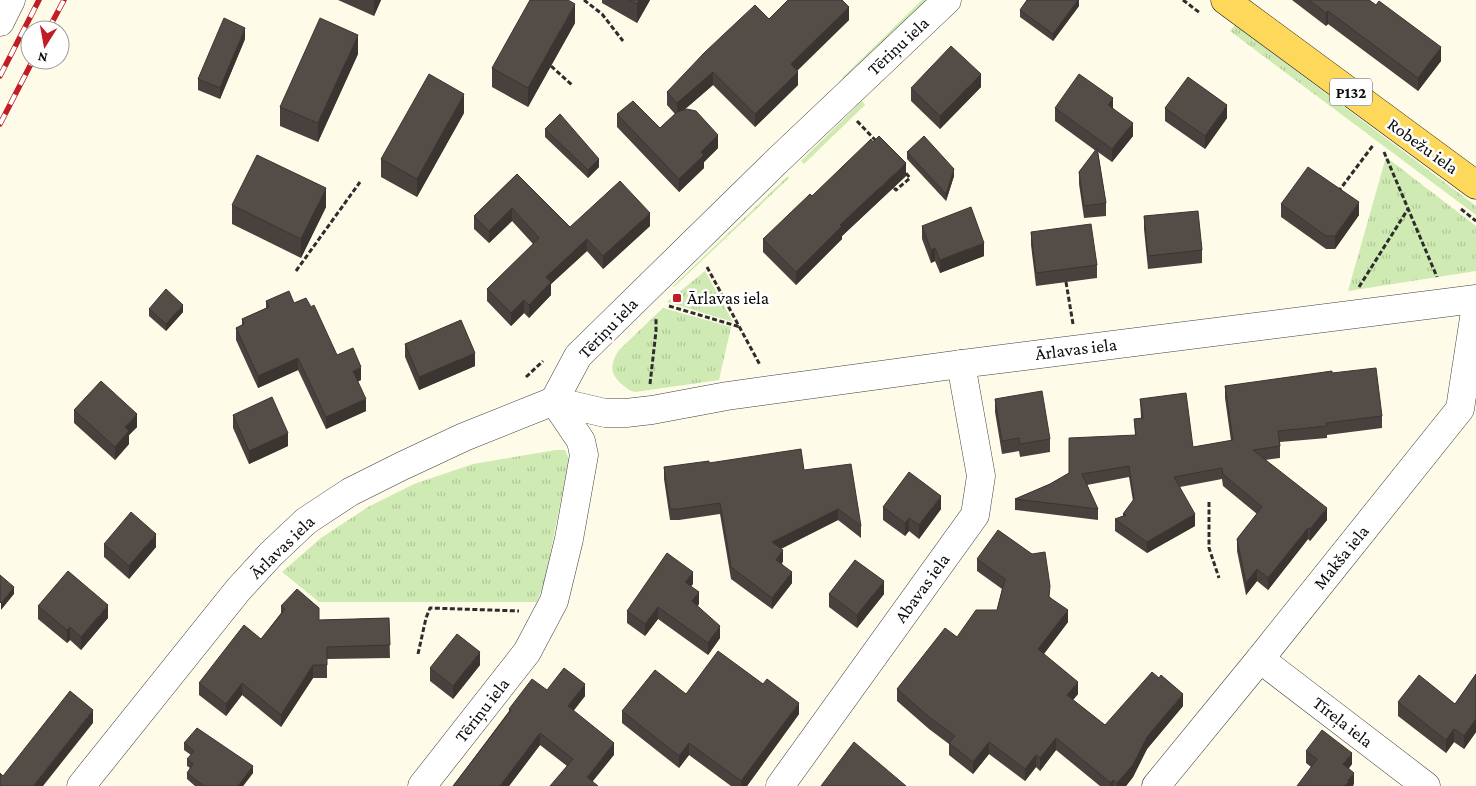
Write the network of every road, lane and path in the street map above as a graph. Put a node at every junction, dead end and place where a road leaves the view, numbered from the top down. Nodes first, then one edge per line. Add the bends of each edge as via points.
1 (11, 0) edge
2 (584, 0) edge
3 (947, 0) edge
4 (1225, 0) edge
5 (0, 22) edge
6 (623, 41) dead end
7 (551, 66) edge
8 (572, 85) dead end
9 (854, 118) dead end
10 (878, 143) edge
11 (1374, 144) dead end
12 (1384, 151) dead end
13 (904, 171) edge
14 (360, 182) dead end
15 (1476, 184) edge
16 (894, 188) edge
17 (1334, 198) edge
18 (1408, 209) junction
19 (706, 264) dead end
20 (296, 271) dead end
21 (1438, 280) dead end
22 (1066, 282) edge
23 (1355, 292) dead end
24 (1476, 299) edge
25 (661, 304) dead end
26 (1476, 305) edge
27 (656, 315) dead end
28 (1073, 326) dead end
29 (740, 327) junction
30 (961, 364) junction
31 (762, 368) dead end
32 (650, 385) dead end
33 (554, 401) junction
34 (1209, 502) dead end
35 (1219, 578) dead end
36 (546, 617) junction
37 (418, 654) dead end
38 (1260, 659) junction
39 (81, 786) edge
40 (422, 786) edge
41 (780, 786) edge
42 (1156, 786) edge
43 (1426, 786) edge

1 - 5 street
2 - 6 path via 602,14
3 - 33 street, Tēriņu iela via 578,356
4 - 15 main road, Robežu iela / P132
7 - 8 path
9 - 10 path
11 - 17 path
12 - 18 path
13 - 16 path via 910,178 896,190
14 - 20 path
18 - 21 path
18 - 23 path
19 - 29 path
22 - 28 path
24 - 30 street, Ārlavas iela
25 - 29 path
26 - 38 street, Makša iela via 1460,409
27 - 32 path
29 - 31 path
30 - 33 street, Ārlavas iela via 626,413 605,413
30 - 41 street, Abavas iela via 980,476 975,515
33 - 36 street, Tēriņu iela via 581,440 584,455 569,539 554,601
33 - 39 street, Ārlavas iela via 402,466 350,492 306,521 238,590
34 - 35 path via 1209,548
36 - 37 path via 513,610 430,608
36 - 40 street, Tēriņu iela via 527,652
38 - 42 street, Makša iela
38 - 43 street, Tīreļa iela

